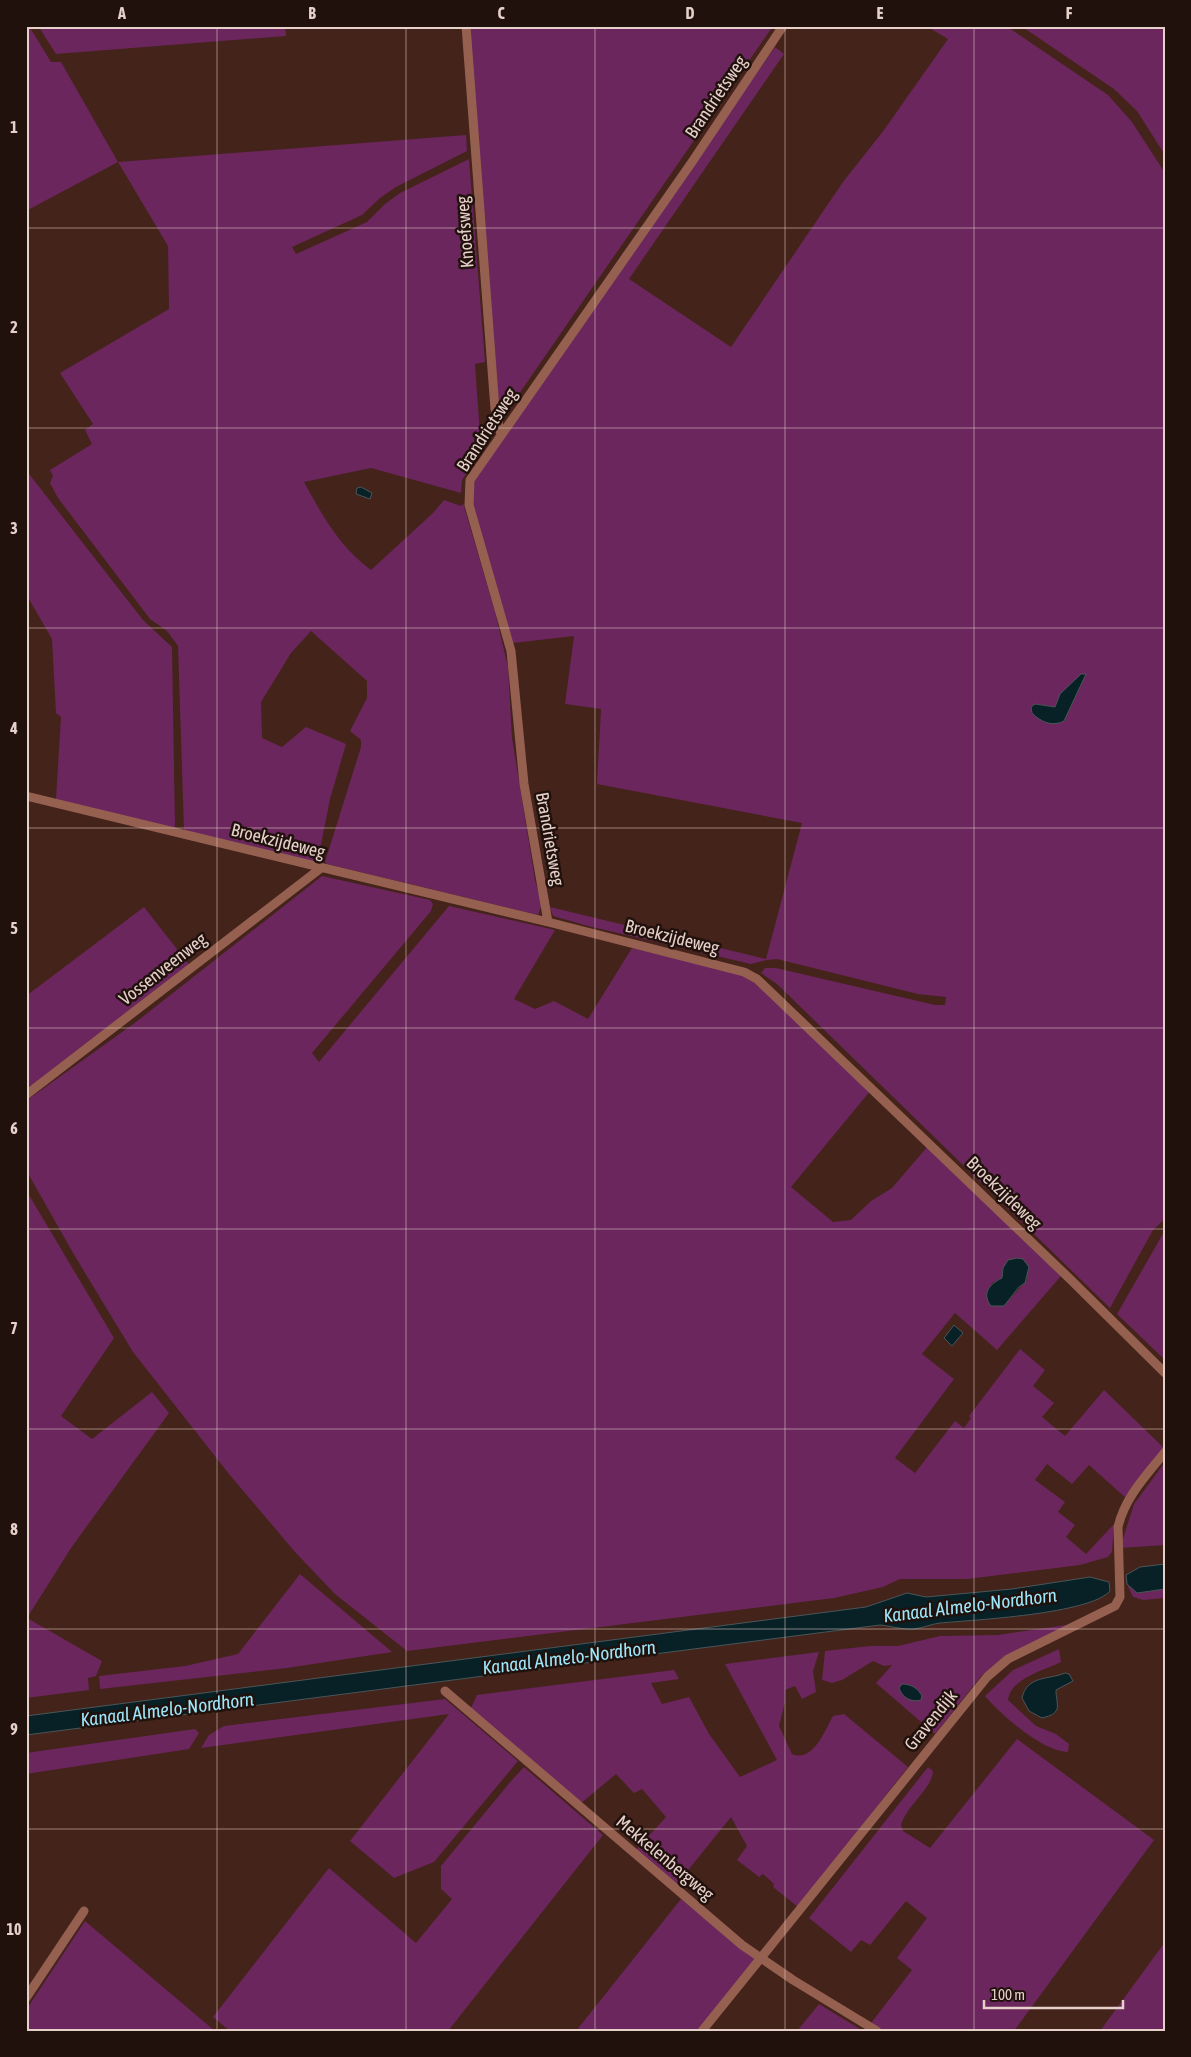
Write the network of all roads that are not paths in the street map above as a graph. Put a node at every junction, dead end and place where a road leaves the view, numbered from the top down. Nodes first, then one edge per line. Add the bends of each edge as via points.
1 (466, 26) edge
2 (783, 26) edge
3 (501, 435) junction
4 (26, 796) edge
5 (320, 868) junction
6 (548, 922) junction
7 (26, 1095) edge
8 (1165, 1373) edge
9 (1165, 1452) edge
10 (445, 1691) dead end
11 (84, 1911) dead end
12 (761, 1958) junction
13 (26, 1998) edge
14 (702, 2031) edge
15 (877, 2031) edge

1 - 3 street, Knoefsweg via 495,409
2 - 3 street, Brandrietsweg
3 - 6 street, Brandrietsweg via 470,480 469,505 511,651 524,784
4 - 5 street, Broekzijdeweg
5 - 6 street, Broekzijdeweg
5 - 7 street, Vossenveenweg
6 - 8 street, Broekzijdeweg via 744,972 757,979
9 - 12 street, Gravendijk via 1131,1495 1120,1516 1120,1597 1115,1606 996,1667
10 - 12 street, Mekkelenbergweg via 667,1882
11 - 13 street
12 - 14 street, Gravendijk
12 - 15 street, Mekkelenbergweg

